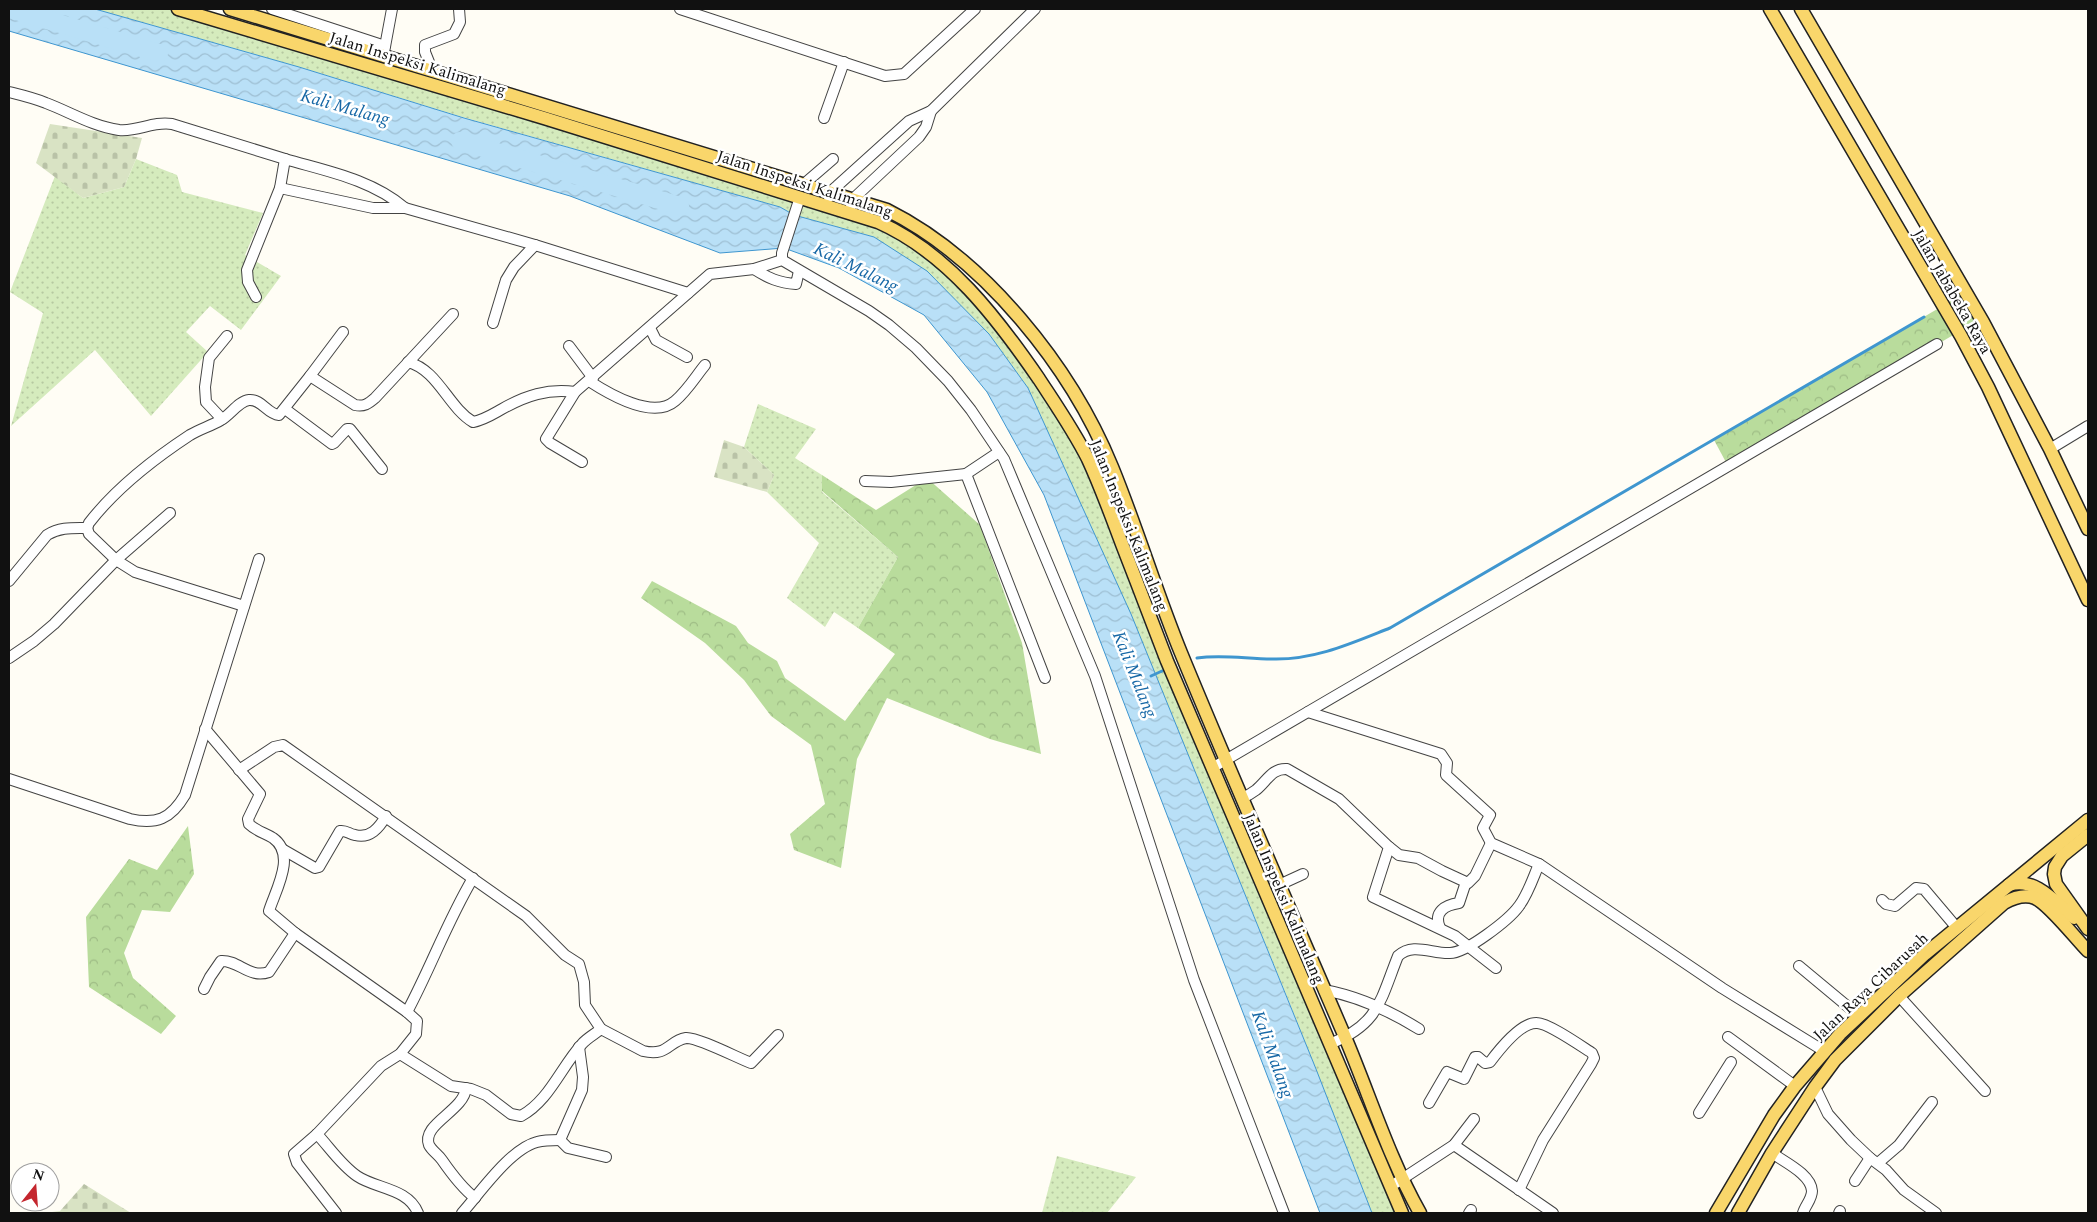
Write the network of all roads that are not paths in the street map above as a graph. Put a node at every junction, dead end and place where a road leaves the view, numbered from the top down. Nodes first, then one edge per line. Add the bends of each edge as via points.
1 (178, 9) edge
2 (230, 9) edge
3 (272, 9) edge
4 (392, 9) edge
5 (459, 9) edge
6 (680, 9) edge
7 (975, 9) edge
8 (1035, 9) edge
9 (1770, 9) edge
10 (1801, 9) edge
11 (384, 51) junction
12 (844, 62) junction
13 (427, 69) junction
14 (9, 92) edge
15 (930, 111) junction
16 (824, 118) dead end
17 (285, 159) junction
18 (833, 159) dead end
19 (804, 184) junction
20 (280, 188) junction
21 (830, 192) junction
22 (800, 197) junction
23 (853, 199) junction
24 (826, 205) junction
25 (874, 206) junction
26 (405, 208) junction
27 (849, 212) junction
28 (871, 219) junction
29 (535, 245) junction
30 (782, 256) junction
31 (754, 269) junction
32 (799, 271) junction
33 (688, 293) junction
34 (256, 297) dead end
35 (453, 314) dead end
36 (493, 323) dead end
37 (650, 328) junction
38 (343, 332) dead end
39 (227, 336) dead end
40 (1937, 344) dead end
41 (569, 346) dead end
42 (687, 357) dead end
43 (408, 362) junction
44 (705, 365) dead end
45 (310, 376) junction
46 (591, 379) junction
47 (575, 392) junction
48 (285, 409) junction
49 (222, 420) junction
50 (2088, 426) edge
51 (1096, 434) junction
52 (1078, 442) junction
53 (2050, 449) junction
54 (999, 452) junction
55 (582, 462) dead end
56 (382, 469) dead end
57 (966, 474) junction
58 (865, 481) dead end
59 (170, 513) dead end
60 (87, 528) junction
61 (2088, 528) edge
62 (258, 559) dead end
63 (116, 560) junction
64 (9, 582) edge
65 (2088, 600) edge
66 (244, 606) junction
67 (9, 658) edge
68 (1045, 678) dead end
69 (1308, 712) junction
70 (205, 729) junction
71 (1225, 760) junction
72 (1212, 768) junction
73 (239, 770) junction
74 (9, 779) edge
75 (1242, 798) junction
76 (386, 816) junction
77 (2088, 820) edge
78 (2088, 835) edge
79 (1491, 843) junction
80 (1389, 847) junction
81 (282, 849) junction
82 (2049, 852) junction
83 (1266, 857) junction
84 (1253, 863) junction
85 (1538, 864) junction
86 (1303, 874) dead end
87 (473, 878) junction
88 (1466, 882) junction
89 (2034, 885) junction
90 (1278, 886) junction
91 (2007, 886) junction
92 (2035, 898) junction
93 (1882, 900) dead end
94 (1440, 928) junction
95 (1957, 928) junction
96 (2088, 929) edge
97 (295, 933) junction
98 (1302, 940) junction
99 (1288, 946) junction
100 (1471, 947) junction
101 (2088, 951) edge
102 (1799, 966) dead end
103 (1496, 968) dead end
104 (204, 990) dead end
105 (1324, 990) junction
106 (1899, 996) junction
107 (1378, 1006) junction
108 (407, 1012) junction
109 (1858, 1015) junction
110 (601, 1029) junction
111 (1419, 1029) dead end
112 (778, 1035) dead end
113 (1728, 1037) dead end
114 (1346, 1038) junction
115 (1330, 1044) junction
116 (580, 1047) junction
117 (1824, 1051) junction
118 (400, 1054) junction
119 (1731, 1062) dead end
120 (1796, 1086) junction
121 (1815, 1087) junction
122 (466, 1088) junction
123 (1985, 1091) dead end
124 (1932, 1102) dead end
125 (1429, 1103) dead end
126 (1699, 1113) dead end
127 (1474, 1119) dead end
128 (317, 1134) junction
129 (560, 1140) junction
130 (1454, 1144) junction
131 (1772, 1153) junction
132 (606, 1157) dead end
133 (1874, 1160) junction
134 (1403, 1180) junction
135 (1855, 1181) dead end
136 (1390, 1186) junction
137 (1519, 1190) junction
138 (475, 1198) junction
139 (336, 1213) edge
140 (418, 1213) edge
141 (462, 1213) edge
142 (1284, 1213) edge
143 (1402, 1213) edge
144 (1420, 1213) edge
145 (1553, 1213) edge
146 (1716, 1213) edge
147 (1738, 1213) edge
148 (1803, 1213) edge
149 (1936, 1213) edge

1 - 22 main road, Jalan Inspeksi Kalimalang
2 - 11 main road, Jalan Inspeksi Kalimalang
3 - 11 street
4 - 11 street
5 - 13 street via 460,22 454,34 425,45 429,62
6 - 12 street
7 - 12 street via 904,74 885,76
8 - 15 street
9 - 65 main road, Jalan Jababeka Raya via 1959,333 1992,395
10 - 53 main road, Jalan Jababeka Raya via 1983,322
11 - 13 main road, Jalan Inspeksi Kalimalang
12 - 16 street
13 - 19 main road, Jalan Inspeksi Kalimalang
14 - 17 street via 45,102 106,127 136,130 160,122 172,124
15 - 21 street via 909,121
15 - 23 street via 926,127 919,137
17 - 20 street
17 - 26 street via 376,188
18 - 19 street
19 - 21 main road, Jalan Inspeksi Kalimalang
20 - 26 street via 373,208
20 - 34 street via 247,270 248,282
21 - 23 main road, Jalan Inspeksi Kalimalang
21 - 24 street
22 - 24 main road, Jalan Inspeksi Kalimalang
22 - 30 street
23 - 25 main road, Jalan Inspeksi Kalimalang
23 - 27 street
24 - 27 main road, Jalan Inspeksi Kalimalang
25 - 28 main road via 868,213
25 - 51 main road, Jalan Inspeksi Kalimalang via 920,228 974,270 1027,325 1074,394
26 - 29 street
27 - 28 main road, Jalan Inspeksi Kalimalang
28 - 52 main road, Jalan Inspeksi Kalimalang via 919,246 966,286 1013,341
29 - 33 street
29 - 36 street via 506,280
30 - 31 street
30 - 32 street
31 - 32 street via 774,281 796,284
31 - 33 street via 710,274
32 - 54 street via 869,311 916,348 965,402
33 - 37 street
35 - 43 street
37 - 42 street via 656,340
37 - 46 street
38 - 45 street
39 - 49 street via 209,358 205,387 206,402
40 - 69 street
41 - 46 street
43 - 45 street via 375,398 361,407
43 - 47 street via 425,370 474,422 538,393 550,390
44 - 46 street via 676,401 660,407 628,402 610,395
45 - 48 street
46 - 47 street
47 - 55 street via 546,438
48 - 49 street via 279,415 275,414 261,403 250,400
48 - 56 street via 332,444 350,429
49 - 60 street via 189,436 116,490
50 - 53 street
51 - 52 main road
51 - 71 main road, Jalan Inspeksi Kalimalang via 1112,465 1167,617
52 - 72 main road, Jalan Inspeksi Kalimalang via 1105,499
53 - 61 main road, Jalan Jababeka Raya
54 - 57 street
54 - 142 street via 1095,676 1194,980
57 - 58 street via 891,482
57 - 68 street
59 - 63 street
60 - 63 street
60 - 64 street via 63,528 47,535
62 - 66 street
63 - 66 street via 135,572
63 - 67 street via 54,624
66 - 70 street
69 - 71 street
69 - 79 street via 1441,754 1447,763 1446,775 1490,815 1483,828
70 - 73 street
70 - 74 street via 185,795 179,806 159,820 130,819
71 - 72 street
71 - 75 main road, Jalan Inspeksi Kalimalang
72 - 84 main road, Jalan Inspeksi Kalimalang
73 - 76 street via 274,747 283,745
73 - 81 street via 260,794 248,819 249,824 273,838
75 - 80 street via 1277,770 1287,769 1339,799
75 - 83 main road, Jalan Inspeksi Kalimalang
76 - 81 street via 371,834 356,836 340,831 319,867 315,868
76 - 87 street
77 - 82 main road, Jalan Raya Cibarusah
78 - 96 main road via 2062,856 2054,874 2056,884
79 - 85 street
79 - 88 street via 1475,876
80 - 88 street
80 - 94 street via 1372,897
81 - 97 street via 283,868 269,912
82 - 89 main road via 2036,873
82 - 91 main road, Jalan Raya Cibarusah
83 - 84 main road
83 - 90 main road, Jalan Inspeksi Kalimalang
84 - 99 main road, Jalan Inspeksi Kalimalang
85 - 100 street via 1518,908
85 - 117 street via 1722,988
86 - 90 street
87 - 108 street via 440,938 428,973
87 - 110 street via 526,916 565,955 579,964 585,1006
88 - 94 street via 1459,902 1448,904 1441,911
89 - 91 main road via 2016,883
89 - 92 main road
89 - 96 main road
90 - 98 main road, Jalan Inspeksi Kalimalang
91 - 95 main road, Jalan Raya Cibarusah
92 - 101 main road
92 - 106 main road, Jalan Raya Cibarusah via 2020,897 2004,902
93 - 95 street via 1895,906 1920,887
94 - 100 street
95 - 109 main road, Jalan Raya Cibarusah
97 - 104 street via 269,972 253,974 221,961
97 - 108 street
98 - 99 main road
98 - 105 main road, Jalan Inspeksi Kalimalang
99 - 115 main road, Jalan Inspeksi Kalimalang
100 - 103 street
100 - 107 street via 1451,953 1415,948 1402,953
102 - 109 street
105 - 107 street
105 - 114 main road, Jalan Inspeksi Kalimalang
106 - 121 main road, Jalan Raya Cibarusah via 1835,1060
106 - 123 street
107 - 111 street
107 - 114 street via 1364,1025
108 - 118 street via 417,1021 416,1034
109 - 117 main road, Jalan Raya Cibarusah
110 - 112 street via 650,1053 664,1052 679,1040 696,1038 751,1064
110 - 116 street
113 - 120 street
114 - 115 street
114 - 134 main road, Jalan Inspeksi Kalimalang
115 - 136 main road, Jalan Inspeksi Kalimalang
116 - 122 street via 541,1100 521,1116 511,1114 486,1095
116 - 129 street via 582,1090
117 - 120 main road, Jalan Raya Cibarusah
118 - 122 street via 443,1082
118 - 128 street via 381,1066
119 - 126 street
120 - 146 main road, Jalan Raya Cibarusah via 1774,1115
121 - 131 main road, Jalan Raya Cibarusah
121 - 133 street via 1828,1114
122 - 138 street via 462,1101 434,1126 428,1142 446,1168
124 - 133 street via 1900,1145
125 - 137 street via 1448,1072 1464,1079 1476,1058 1488,1063 1531,1023 1544,1024 1592,1053 1591,1064 1543,1140
127 - 130 street
128 - 139 street via 293,1157
128 - 140 street via 340,1162 357,1176 397,1192
129 - 132 street via 568,1148
129 - 138 street via 537,1142 522,1150 483,1186
130 - 134 street
130 - 137 street
131 - 147 main road, Jalan Raya Cibarusah
131 - 148 street via 1806,1179 1812,1192
133 - 135 street
133 - 149 street via 1904,1190
134 - 136 street
134 - 144 main road, Jalan Inspeksi Kalimalang
136 - 143 main road, Jalan Inspeksi Kalimalang
137 - 145 street
138 - 141 street

